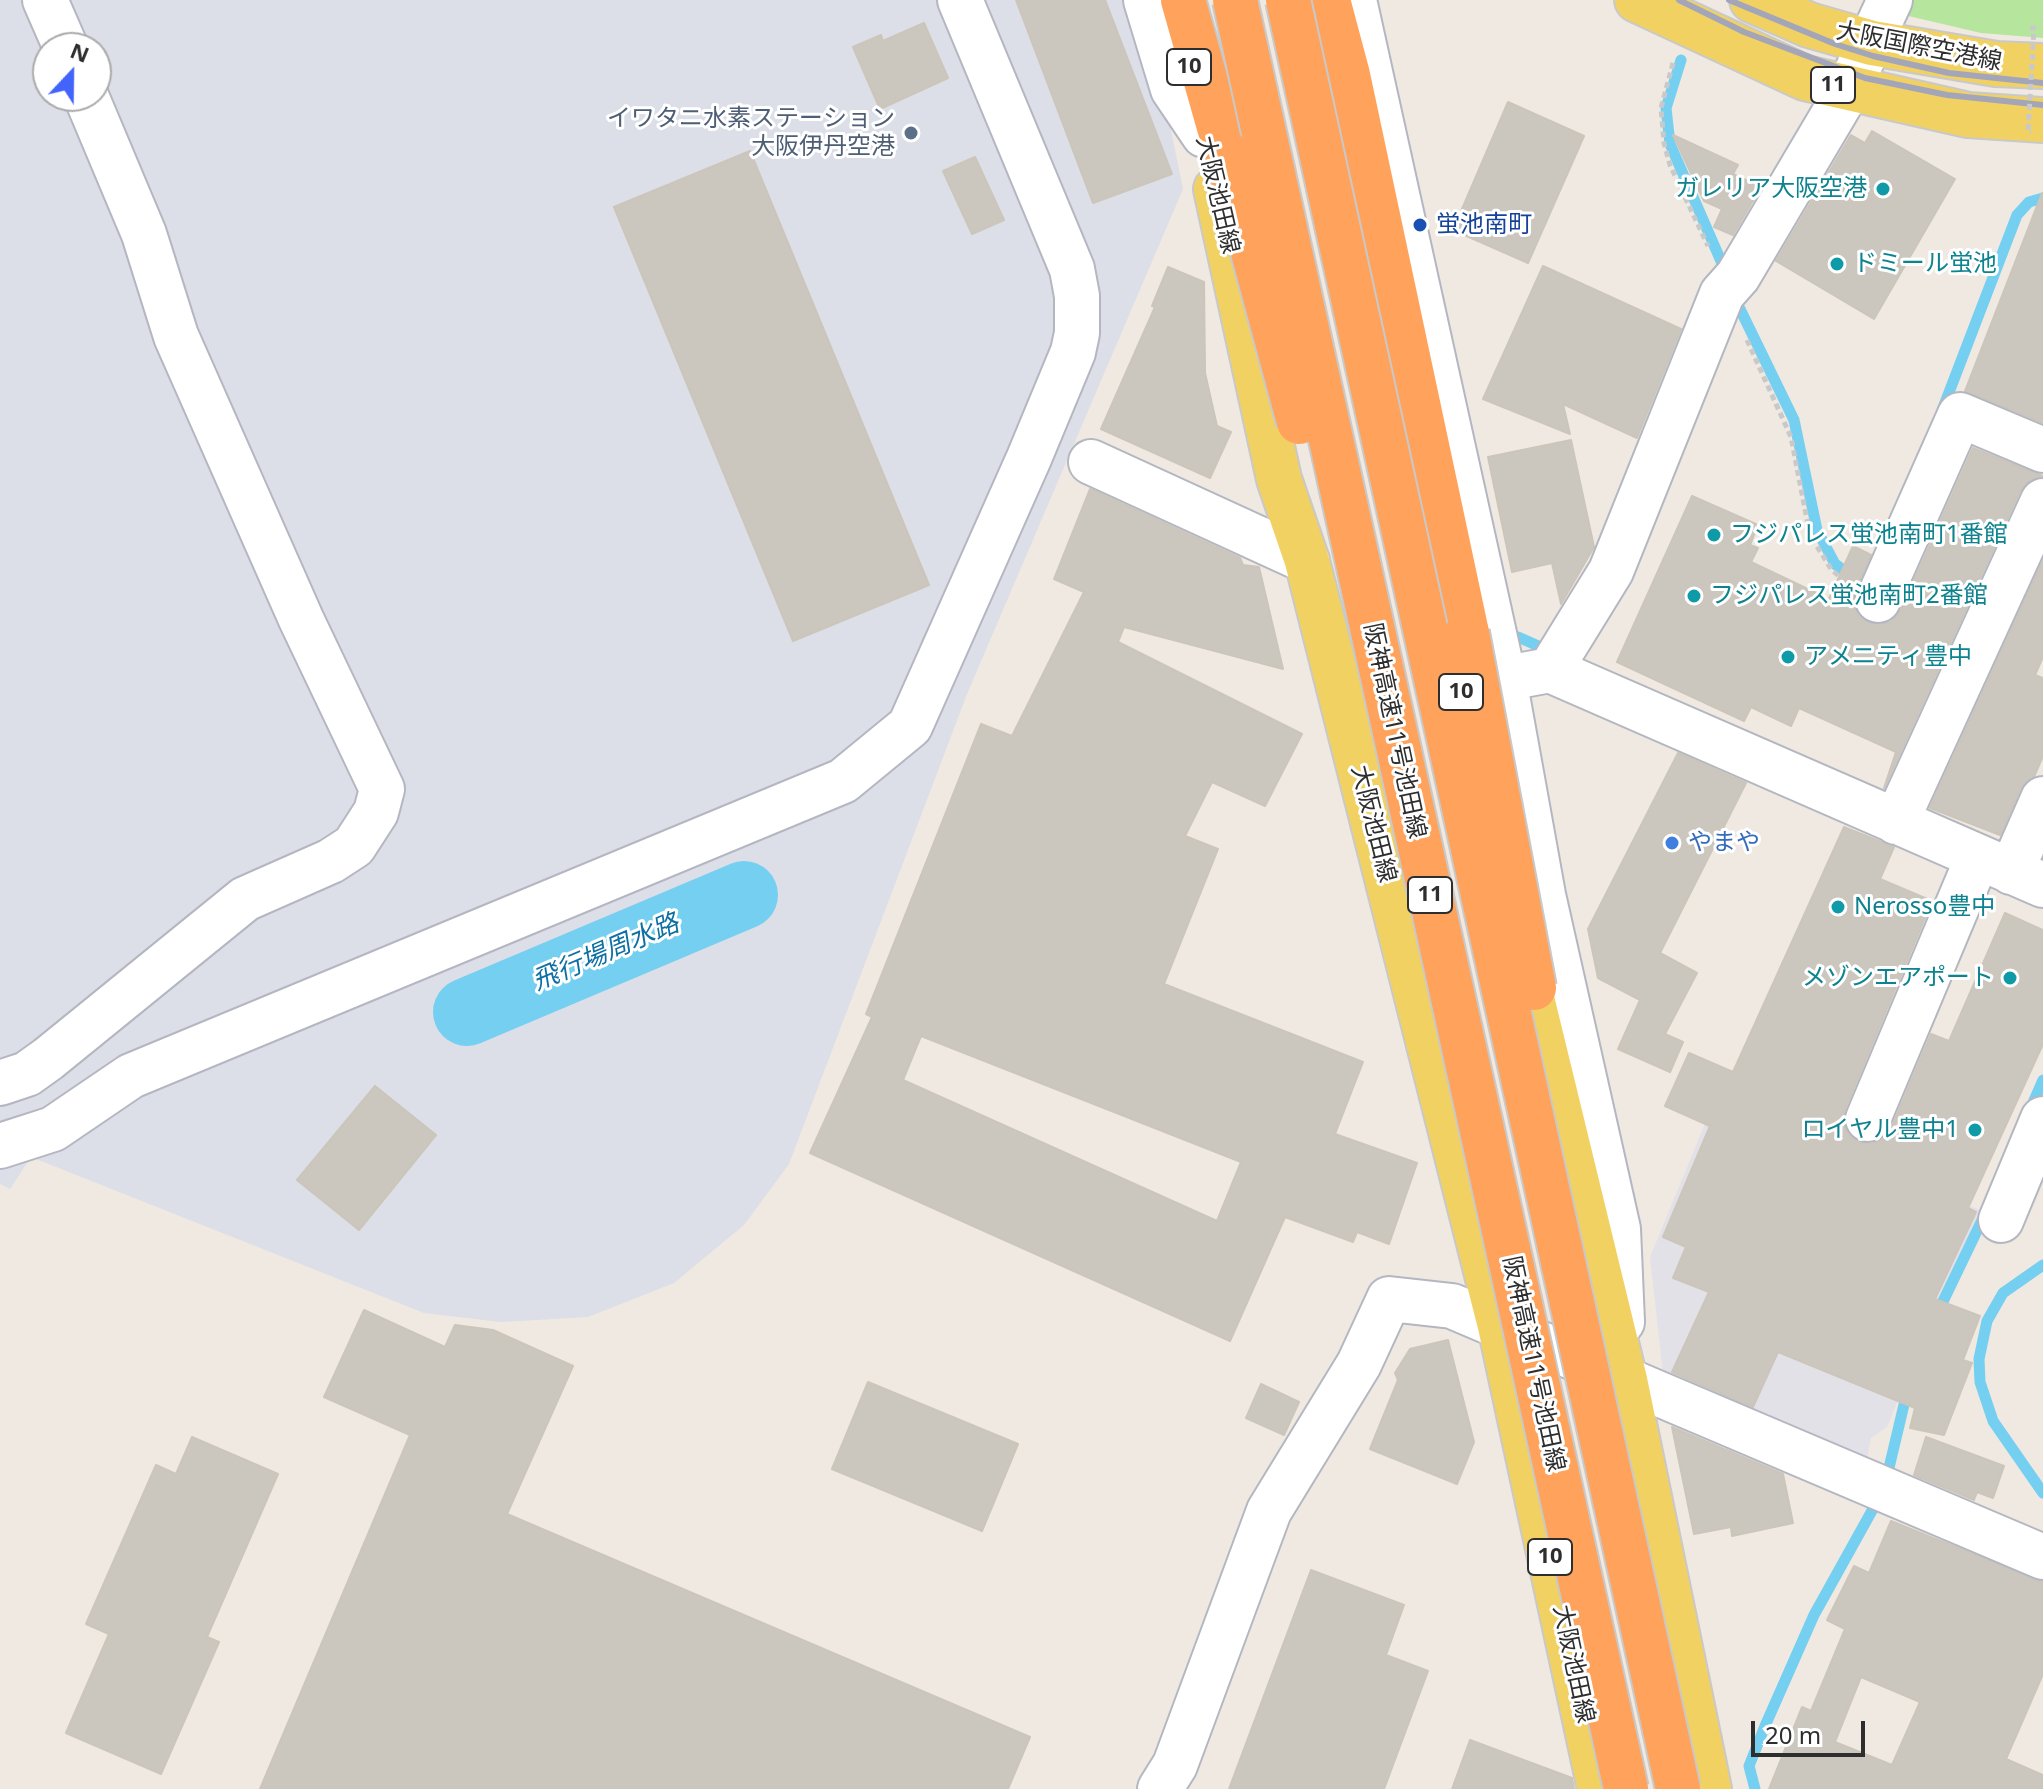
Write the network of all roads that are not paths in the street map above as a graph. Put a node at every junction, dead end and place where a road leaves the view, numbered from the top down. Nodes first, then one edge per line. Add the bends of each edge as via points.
1 (45, 0) edge
2 (960, 0) edge
3 (1146, 0) edge
4 (1175, 0) edge
5 (1183, 0) edge
6 (1233, 0) edge
7 (1288, 0) edge
8 (1310, 0) edge
9 (1328, 0) edge
10 (1354, 0) edge
11 (1637, 0) edge
12 (1752, 0) edge
13 (1890, 0) edge
14 (59, 32) edge
15 (1872, 43) junction
16 (2037, 47) edge
17 (1848, 90) junction
18 (93, 112) edge
19 (2037, 126) edge
20 (1204, 135) junction
21 (2043, 450) edge
22 (1091, 462) dead end
23 (1279, 479) junction
24 (2043, 501) edge
25 (1307, 561) junction
26 (1878, 600) dead end
27 (1550, 670) junction
28 (1504, 679) junction
29 (1402, 765) junction
30 (2043, 799) edge
31 (1896, 822) junction
32 (2011, 871) edge
33 (0, 1083) edge
34 (1868, 1119) dead end
35 (2043, 1119) edge
36 (0, 1146) edge
37 (2001, 1220) dead end
38 (1500, 1326) junction
39 (1625, 1380) junction
40 (1601, 1431) junction
41 (2043, 1557) edge
42 (1160, 1789) edge
43 (1600, 1789) edge
44 (1626, 1789) edge
45 (1678, 1789) edge
46 (1709, 1789) edge

1 - 14 street
2 - 36 street via 1072,269 1077,333 1034,445 910,726 843,781 131,1076 53,1129
3 - 20 street via 1173,89
4 - 20 main road, 大阪池田線 / 10
5 - 29 highway, 11, bridge via 1313,475
6 - 23 main road via 1294,413 1294,452
6 - 29 highway, 阪神高速11号池田線 / 11, bridge
7 - 40 highway, 11, bridge
8 - 39 main road, 10 via 1505,889
9 - 40 highway, 11, bridge via 1352,90 1502,807 1557,1118
10 - 28 street
11 - 17 main road, 11 via 1777,66
12 - 15 main road, 大阪国際空港線 / 11 via 1809,25
13 - 15 street
15 - 16 main road, 大阪国際空港線 / 11 via 1996,64
15 - 17 street
17 - 19 main road, 11
17 - 27 street via 1738,276 1722,294 1611,571
18 - 33 street via 144,234 176,336 382,789 376,812 354,846 245,899 48,1059 27,1074
20 - 23 main road, 大阪池田線 / 10
21 - 26 street via 1960,415
22 - 25 street
23 - 25 main road, 大阪池田線 / 10
24 - 31 street
25 - 38 main road, 大阪池田線 / 10
27 - 28 street
27 - 31 street
28 - 39 street via 1543,895 1618,1229
29 - 44 highway, 阪神高速11号池田線 / 11, bridge
30 - 32 street
31 - 32 street
32 - 34 street
35 - 37 street
38 - 39 street
38 - 42 street via 1452,1306 1389,1299 1359,1364 1269,1511 1175,1765
38 - 43 main road, 大阪池田線 / 10
39 - 41 street
39 - 46 main road, 10
40 - 45 highway, 11, bridge

